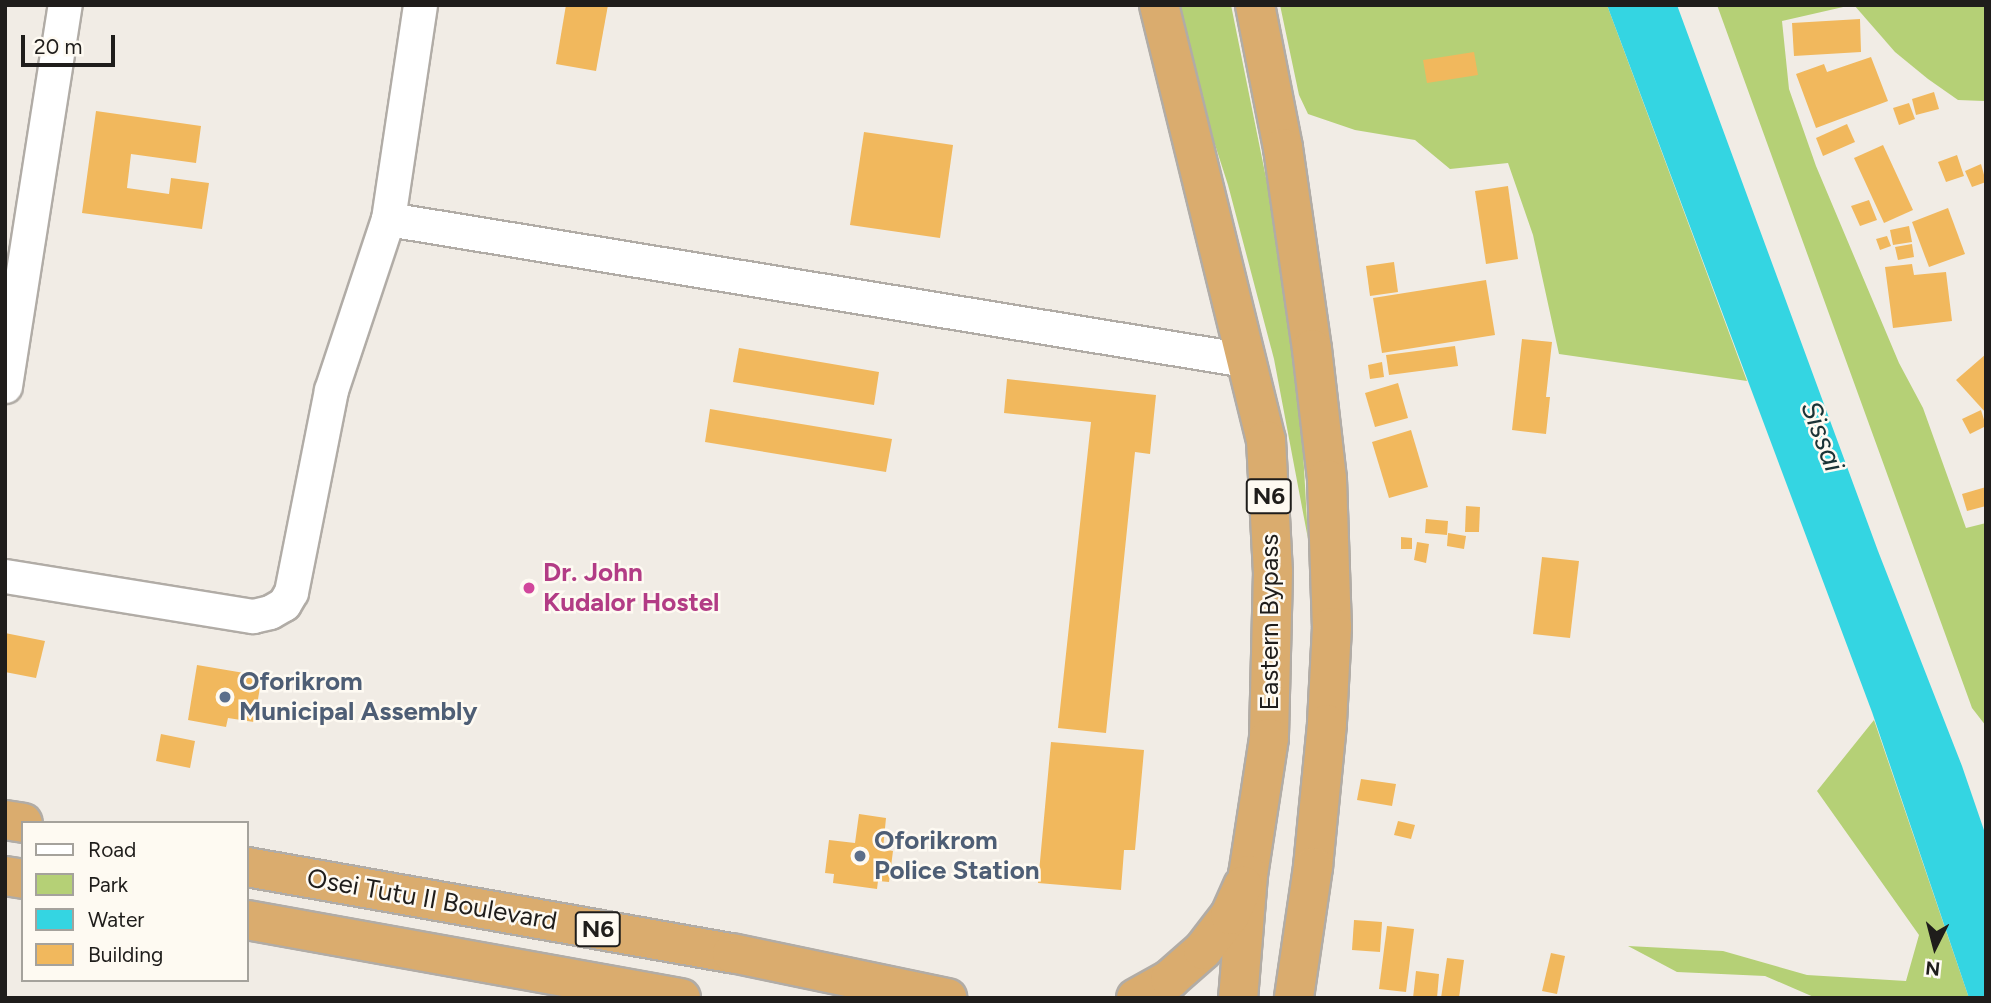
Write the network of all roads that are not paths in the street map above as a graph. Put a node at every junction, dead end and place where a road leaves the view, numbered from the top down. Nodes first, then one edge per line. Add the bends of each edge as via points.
1 (65, 5) edge
2 (420, 5) edge
3 (1159, 5) edge
4 (1255, 5) edge
5 (388, 219) junction
6 (1245, 360) junction
7 (5, 386) edge
8 (5, 576) edge
9 (248, 867) edge
10 (1248, 875) junction
11 (248, 920) edge
12 (1302, 987) edge
13 (681, 998) edge
14 (947, 998) edge
15 (1136, 998) edge
16 (1238, 998) edge

1 - 7 street
2 - 5 street
3 - 6 highway, Eastern Bypass / N6
4 - 12 highway, N6 via 1283,148 1327,479 1332,627
5 - 6 street
5 - 8 street via 331,390 291,592 284,604 253,615
6 - 10 highway, Eastern Bypass / N6 via 1266,440 1273,572 1269,738
9 - 14 highway, Osei Tutu II Boulevard / N6 via 732,953
10 - 15 highway via 1230,915 1203,950 1170,979
10 - 16 highway, Eastern Bypass / N6
11 - 13 highway, Osei Tutu II Boulevard / N6

